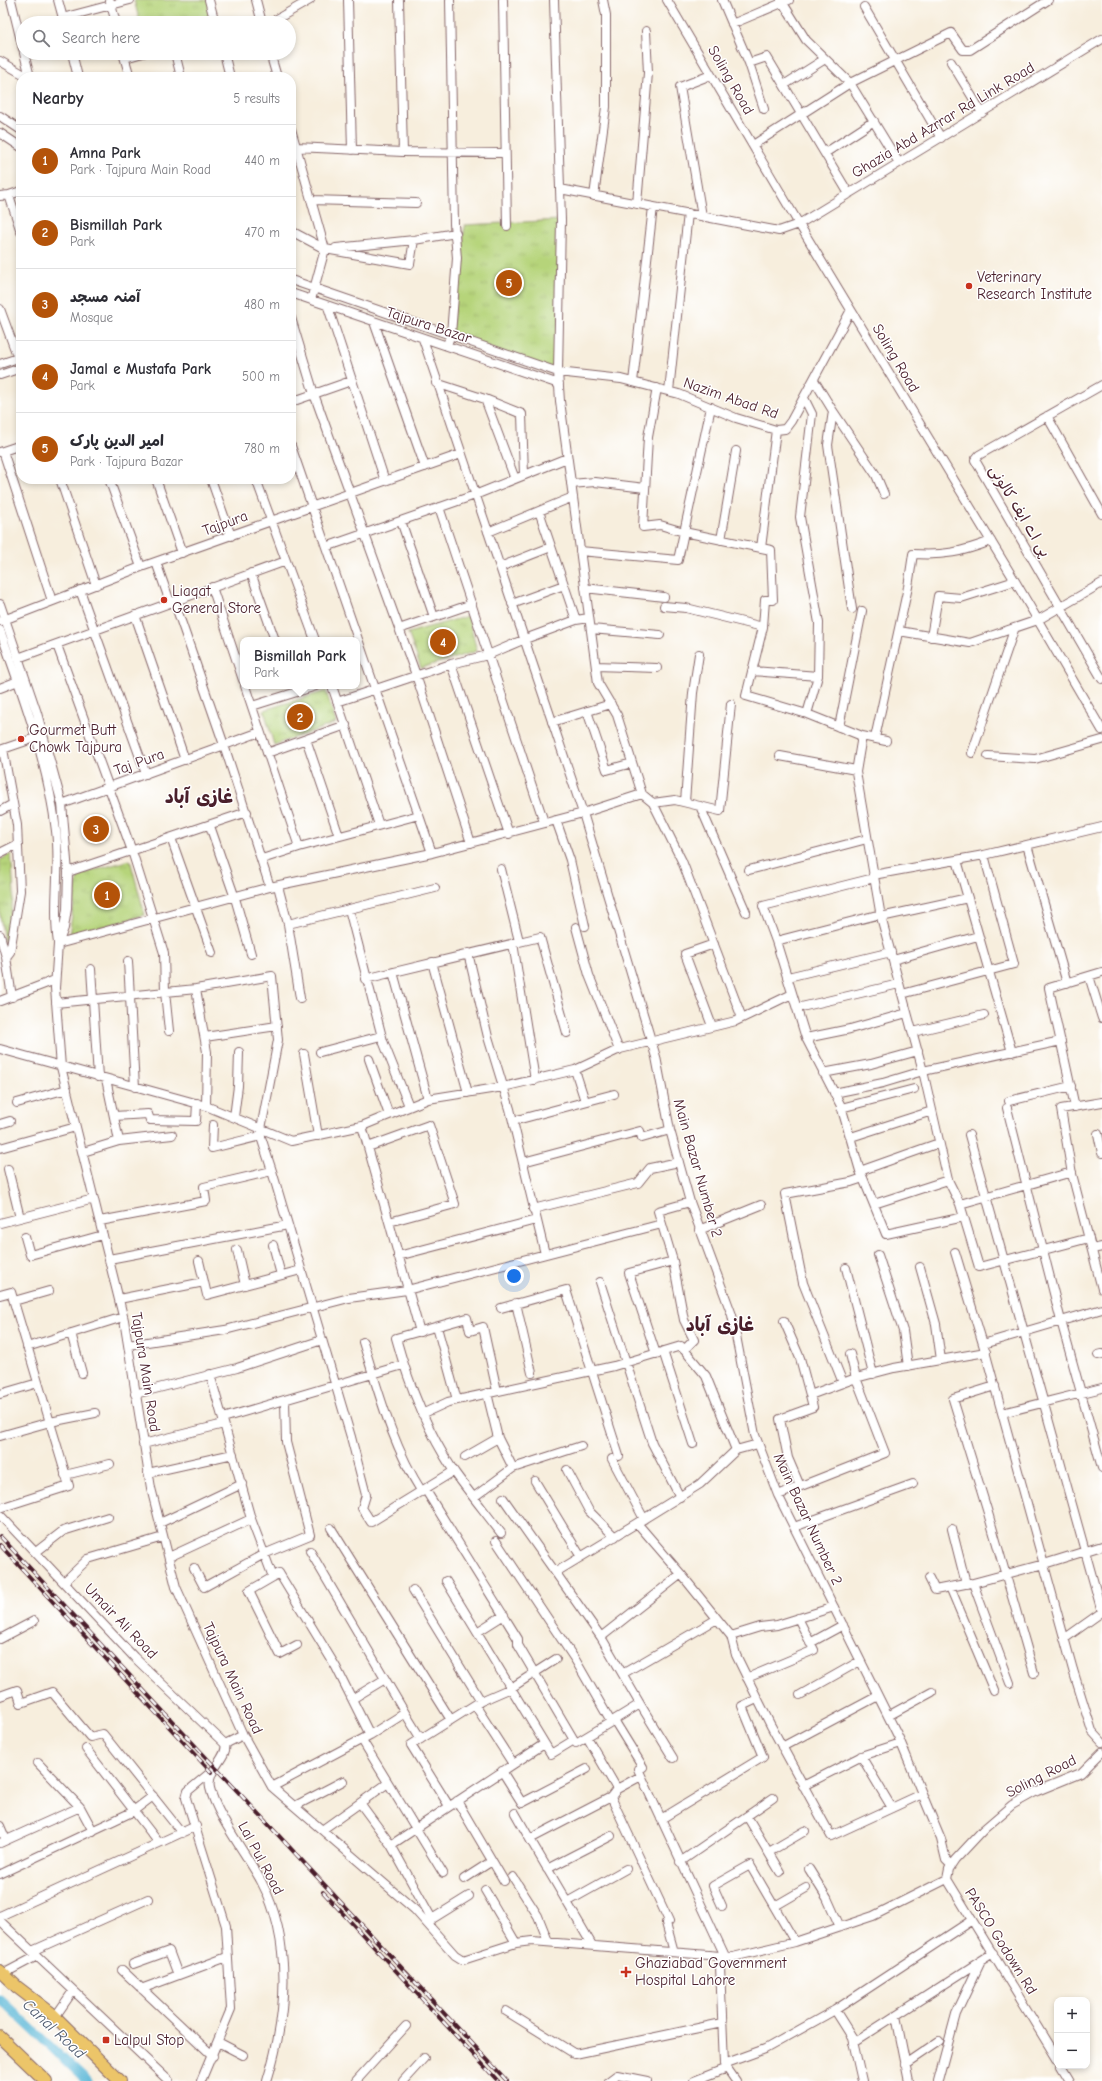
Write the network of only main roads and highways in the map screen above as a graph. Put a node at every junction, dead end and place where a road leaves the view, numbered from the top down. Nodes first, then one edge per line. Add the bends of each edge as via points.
1 (2, 1973) edge
2 (0, 2037) edge
3 (46, 2081) edge
4 (120, 2081) edge

1 - 4 highway via 55,2017
2 - 3 highway

